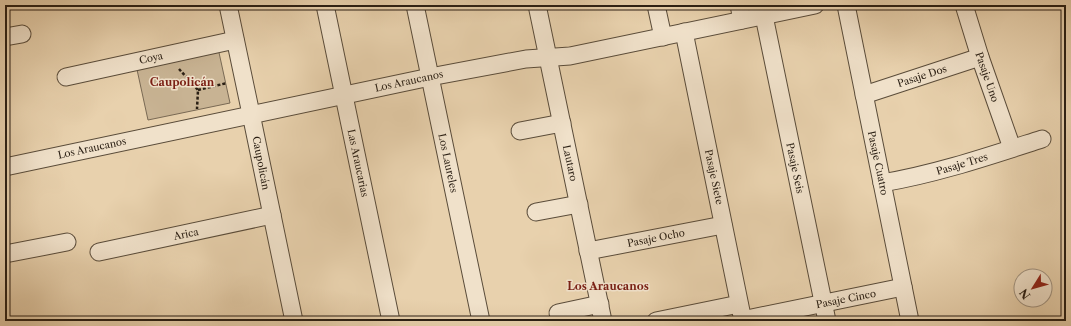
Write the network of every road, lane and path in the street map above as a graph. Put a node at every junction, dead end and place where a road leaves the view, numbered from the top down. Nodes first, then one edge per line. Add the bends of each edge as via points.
1 (228, 5) edge
2 (325, 5) edge
3 (415, 5) edge
4 (537, 5) edge
5 (656, 5) edge
6 (815, 5) edge
7 (846, 5) edge
8 (964, 5) edge
9 (741, 13) edge
10 (764, 16) junction
11 (684, 32) junction
12 (22, 34) dead end
13 (5, 37) edge
14 (662, 37) junction
15 (235, 40) junction
16 (166, 55) junction
17 (980, 56) junction
18 (548, 57) junction
19 (66, 77) dead end
20 (430, 77) junction
21 (243, 79) junction
22 (198, 90) junction
23 (864, 94) junction
24 (344, 95) junction
25 (251, 114) junction
26 (562, 123) junction
27 (195, 127) junction
28 (520, 131) dead end
29 (1042, 139) dead end
30 (1012, 148) junction
31 (5, 167) edge
32 (882, 183) junction
33 (579, 204) junction
34 (536, 212) dead end
35 (272, 215) junction
36 (723, 225) junction
37 (67, 242) dead end
38 (588, 251) junction
39 (99, 252) dead end
40 (5, 254) edge
41 (903, 288) junction
42 (600, 304) junction
43 (823, 304) junction
44 (558, 313) dead end
45 (742, 315) edge
46 (294, 321) edge
47 (391, 321) edge
48 (481, 321) edge
49 (603, 321) edge
50 (656, 321) edge
51 (827, 321) edge
52 (910, 321) edge

1 - 15 street, Caupolicán
2 - 24 street, Las Araucarias
3 - 20 street, Los Laureles
4 - 18 street, Lautaro
5 - 14 street
6 - 10 street, Los Araucanos
7 - 23 street, Pasaje Cuatro
8 - 17 street, Pasaje Uno
9 - 10 street, Los Araucanos
9 - 11 street, Los Araucanos
10 - 43 street, Pasaje Seis
11 - 14 street, Los Araucanos
11 - 36 street, Pasaje Siete
12 - 13 street
14 - 18 street, Los Araucanos via 570,56
15 - 16 street, Coya
15 - 21 street, Caupolicán
16 - 19 street, Coya
16 - 22 path
17 - 23 street, Pasaje Dos
17 - 30 street, Pasaje Uno
18 - 20 street, Los Araucanos via 526,58
18 - 26 street, Lautaro
20 - 24 street, Los Araucanos
20 - 48 street, Los Laureles
21 - 22 path
21 - 25 street, Caupolicán
22 - 27 path
23 - 32 street, Pasaje Cuatro
24 - 25 street, Los Araucanos
24 - 47 street, Las Araucarias
25 - 27 street, Los Araucanos
25 - 35 street, Caupolicán
26 - 28 street
26 - 33 street, Lautaro
27 - 31 street, Los Araucanos
29 - 30 street, Pasaje Tres
30 - 32 street, Pasaje Tres via 904,180
32 - 41 street, Pasaje Cuatro
33 - 34 street
33 - 38 street, Lautaro
35 - 39 street, Arica
35 - 46 street, Caupolicán
36 - 38 street, Pasaje Ocho
36 - 45 street, Pasaje Siete
37 - 40 street
38 - 42 street, Lautaro
41 - 43 street, Pasaje Cinco
41 - 52 street, Pasaje Cuatro
42 - 44 street
42 - 49 street, Lautaro
43 - 45 street, Pasaje Cinco
43 - 51 street, Pasaje Seis
45 - 50 street, Pasaje Cinco

